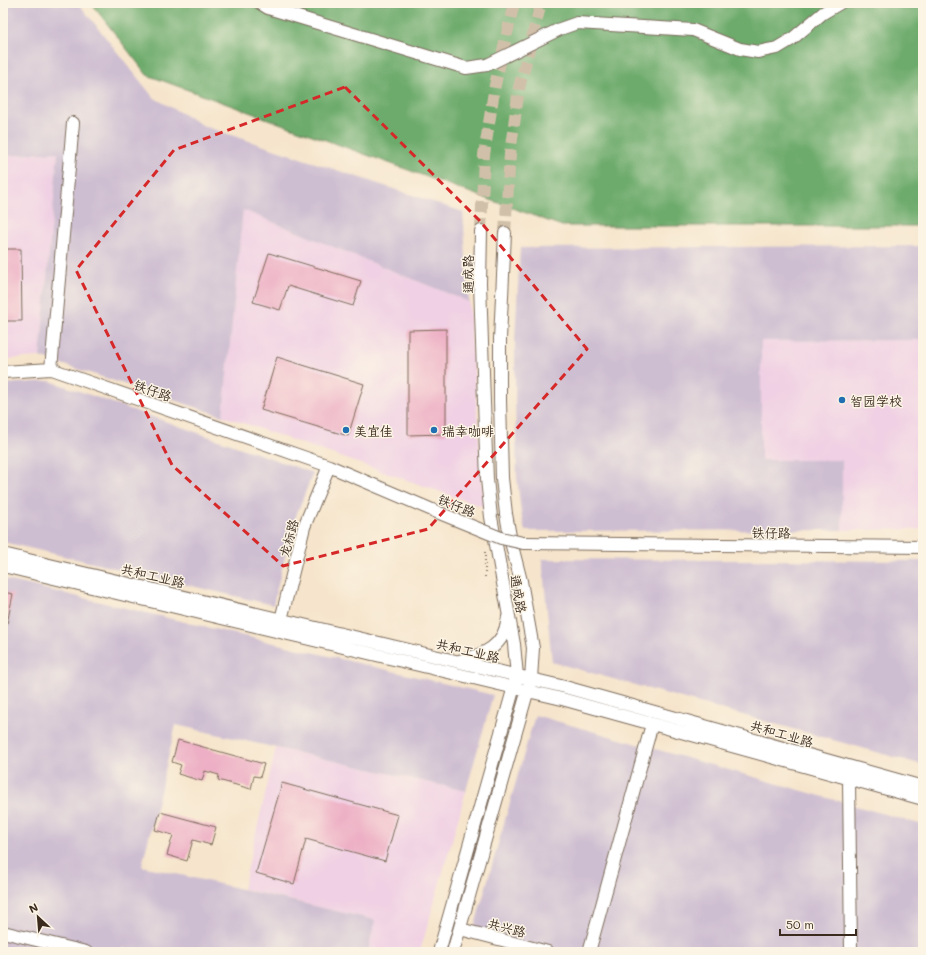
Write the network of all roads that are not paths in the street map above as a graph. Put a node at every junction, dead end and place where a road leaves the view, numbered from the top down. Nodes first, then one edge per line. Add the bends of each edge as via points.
1 (260, 3) edge
2 (840, 3) edge
3 (73, 123) dead end
4 (481, 231) tunnel mouth
5 (506, 233) tunnel mouth
6 (51, 369) junction
7 (3, 372) edge
8 (329, 466) junction
9 (923, 547) edge
10 (3, 554) edge
11 (3, 566) edge
12 (508, 612) junction
13 (281, 620) junction
14 (456, 662) junction
15 (516, 682) junction
16 (529, 685) junction
17 (652, 724) junction
18 (849, 779) junction
19 (923, 787) edge
20 (923, 799) edge
21 (460, 929) junction
22 (3, 932) edge
23 (86, 952) edge
24 (439, 952) edge
25 (453, 952) edge
26 (548, 952) edge
27 (589, 952) edge
28 (851, 952) edge

1 - 2 street via 268,8 466,68 487,65 577,23 693,30 740,49 758,52 777,48
3 - 6 street
4 - 12 street, 通成路 via 480,283 488,479 491,517
5 - 16 street, 通成路 via 500,339 502,478 507,521 533,648
6 - 7 street, 铁仔路
6 - 8 street, 铁仔路
8 - 9 street, 铁仔路, bridge via 485,532 523,543
8 - 13 street, 龙标路 via 304,527
10 - 13 street, 共和工业路
11 - 15 street, 共和工业路
12 - 14 street via 507,626 502,638 494,647
12 - 15 street, 通成路 via 514,644
13 - 14 street, 共和工业路
14 - 15 street, 共和工业路
15 - 16 street, 共和工业路
15 - 24 street, 通成路
16 - 17 street, 共和工业路 via 562,699
16 - 19 street, 共和工业路 via 565,687
16 - 21 street, 通成路
17 - 18 street, 共和工业路
17 - 27 street
18 - 20 street, 共和工业路
18 - 28 street
21 - 25 street, 通成路
21 - 26 street, 共兴路
22 - 23 street

